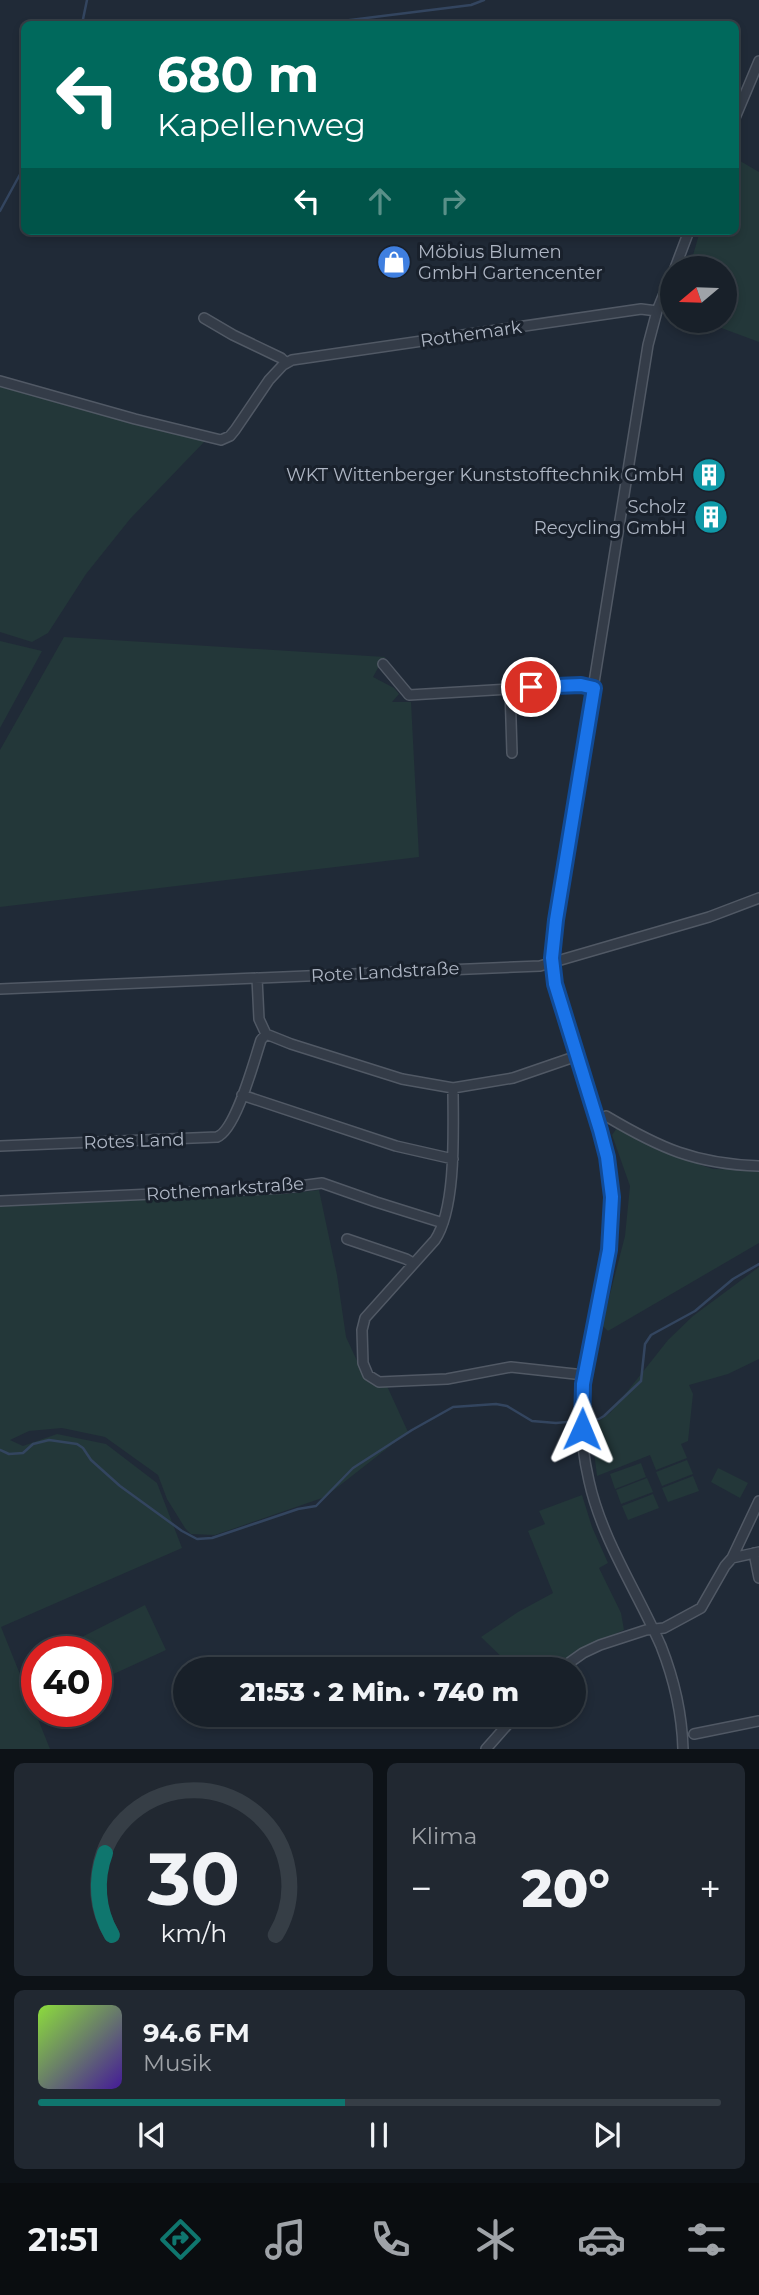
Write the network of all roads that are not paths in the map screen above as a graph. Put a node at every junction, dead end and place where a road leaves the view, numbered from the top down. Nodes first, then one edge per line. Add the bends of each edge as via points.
1 (759, 61) edge
2 (739, 108) edge
3 (687, 235) edge
4 (679, 256) edge
5 (660, 304) edge
6 (657, 311) junction
7 (204, 318) dead end
8 (286, 363) junction
9 (0, 381) edge
10 (383, 664) dead end
11 (510, 688) junction
12 (594, 688) junction
13 (512, 754) dead end
14 (759, 898) edge
15 (552, 963) junction
16 (257, 978) junction
17 (0, 989) edge
18 (266, 1034) junction
19 (577, 1056) junction
20 (453, 1088) junction
21 (243, 1095) junction
22 (606, 1116) dead end
23 (0, 1146) edge
24 (453, 1159) junction
25 (759, 1166) edge
26 (0, 1201) edge
27 (443, 1223) junction
28 (347, 1239) dead end
29 (413, 1263) junction
30 (584, 1375) junction
31 (759, 1501) edge
32 (757, 1553) edge
33 (732, 1558) junction
34 (759, 1578) edge
35 (653, 1630) junction
36 (580, 1657) edge
37 (759, 1721) edge
38 (505, 1727) edge
39 (694, 1734) dead end
40 (486, 1749) edge
41 (683, 1749) edge

1 - 2 street
3 - 4 street
5 - 6 street
6 - 8 street, Rothemark via 641,309
6 - 12 street
7 - 8 street
8 - 9 street via 230,436 221,440
10 - 11 street via 409,695
11 - 12 street
11 - 13 street
12 - 15 street
14 - 15 street, Rote Landstraße via 709,918
15 - 16 street, Rote Landstraße
15 - 19 street
16 - 17 street, Rote Landstraße
16 - 18 street via 259,1018
18 - 20 street via 402,1079
18 - 21 street, Rotes Land
19 - 20 street via 513,1079
19 - 30 street via 604,1144 612,1197 609,1250
20 - 24 street
21 - 23 street, Rotes Land via 227,1131 217,1137
21 - 24 street via 396,1146
22 - 25 street via 682,1155 719,1164
24 - 27 street
26 - 27 street, Rothemarkstraße via 322,1183
27 - 29 street via 435,1240
28 - 29 street
29 - 30 street via 363,1323 365,1370 373,1379 447,1379 511,1367
30 - 35 street via 586,1467 600,1517
31 - 33 street
32 - 33 street
32 - 34 street
33 - 35 street via 701,1608
35 - 36 street via 600,1645
35 - 41 street via 674,1683
37 - 39 street
38 - 40 street

